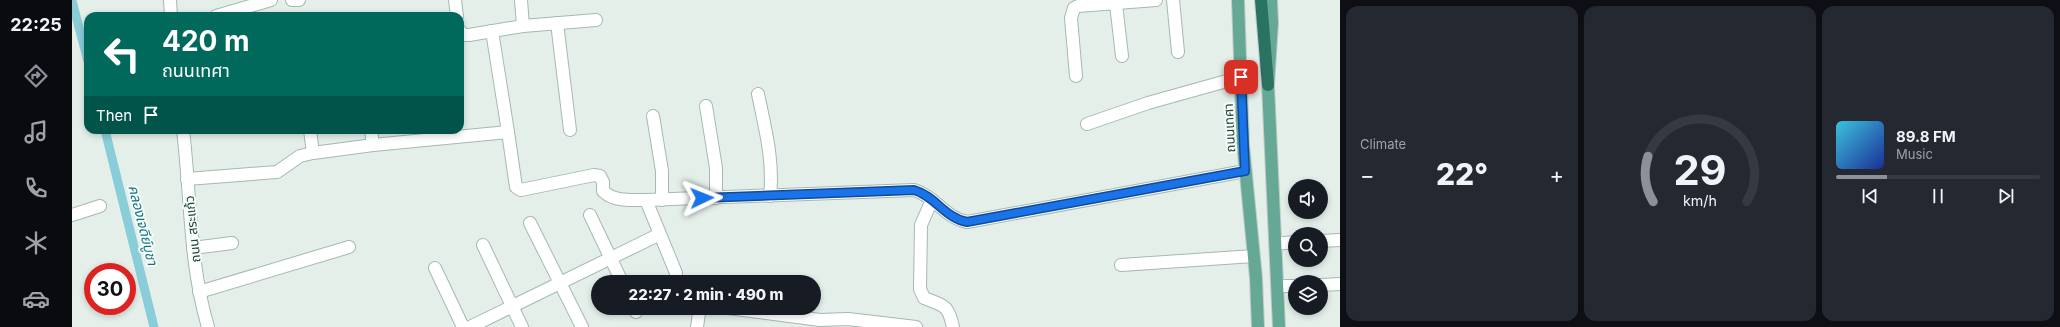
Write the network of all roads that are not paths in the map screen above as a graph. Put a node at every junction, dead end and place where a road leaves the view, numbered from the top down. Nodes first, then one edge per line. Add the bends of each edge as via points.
1 (170, 0) edge
2 (271, 0) edge
3 (292, 0) edge
4 (300, 0) edge
5 (455, 0) edge
6 (521, 0) edge
7 (1156, 0) edge
8 (1173, 0) edge
9 (1238, 0) edge
10 (1262, 0) edge
11 (1271, 0) edge
12 (1116, 4) junction
13 (171, 12) edge
14 (230, 12) edge
15 (456, 12) edge
16 (596, 20) dead end
17 (557, 23) junction
18 (523, 26) junction
19 (492, 31) junction
20 (464, 35) edge
21 (1178, 52) dead end
22 (1122, 56) dead end
23 (1076, 76) dead end
24 (1241, 77) junction
25 (1268, 85) junction
26 (758, 94) dead end
27 (706, 106) dead end
28 (653, 116) dead end
29 (1087, 124) dead end
30 (570, 130) dead end
31 (508, 132) junction
32 (464, 133) edge
33 (183, 134) edge
34 (311, 134) edge
35 (372, 134) edge
36 (433, 134) edge
37 (373, 145) junction
38 (313, 153) junction
39 (1245, 171) junction
40 (187, 179) junction
41 (770, 196) junction
42 (716, 198) junction
43 (646, 200) junction
44 (662, 200) junction
45 (932, 200) junction
46 (100, 206) dead end
47 (72, 215) edge
48 (590, 215) dead end
49 (530, 223) dead end
50 (658, 234) junction
51 (1340, 240) edge
52 (1328, 241) edge
53 (232, 243) dead end
54 (1288, 243) edge
55 (1275, 244) junction
56 (483, 246) dead end
57 (349, 247) dead end
58 (193, 248) junction
59 (1254, 256) junction
60 (611, 258) junction
61 (1121, 265) dead end
62 (435, 268) dead end
63 (676, 273) dead end
64 (619, 275) edge
65 (1256, 278) junction
66 (1277, 282) junction
67 (560, 283) junction
68 (1288, 284) edge
69 (1340, 284) edge
70 (1328, 285) edge
71 (199, 292) junction
72 (512, 307) junction
73 (699, 315) edge
74 (782, 315) edge
75 (847, 323) edge
76 (208, 327) edge
77 (463, 327) edge
78 (470, 327) edge
79 (522, 327) edge
80 (582, 327) edge
81 (697, 327) edge
82 (916, 327) edge
83 (952, 327) edge
84 (1258, 327) edge
85 (1279, 327) edge

1 - 13 street
2 - 14 street
3 - 4 street
5 - 15 street
6 - 18 street
7 - 12 street
8 - 21 street
9 - 24 main road, ถนนเทศา
10 - 25 highway
11 - 25 main road
12 - 22 street
12 - 23 street via 1078,6 1071,12
16 - 17 street
17 - 18 street
17 - 30 street
18 - 19 street
19 - 20 street
19 - 31 street
24 - 29 street
24 - 39 main road, ถนนเทศา
25 - 55 main road
26 - 41 street via 770,156
27 - 42 street via 716,168
28 - 44 street via 662,172
31 - 32 street
31 - 43 street via 514,179 518,189 594,175 600,176 603,192 608,196
33 - 40 street, ถนน สระแก้ว
34 - 38 street
35 - 37 street
36 - 37 street
37 - 38 street
38 - 40 street via 300,156 277,172
39 - 45 street via 972,222 952,217
39 - 59 main road, ถนนเทศา
40 - 58 street, ถนน สระแก้ว
41 - 42 street
41 - 45 street via 914,190
42 - 44 street
43 - 44 street
43 - 50 street
45 - 83 street via 921,225 920,289 924,298 946,306
46 - 47 street
48 - 60 street
49 - 67 street
50 - 60 street
50 - 63 street
51 - 52 street
53 - 58 street
54 - 55 street
55 - 66 main road
56 - 72 street
57 - 71 street
58 - 71 street, ถนน สระแก้ว
59 - 61 street
59 - 65 main road, ถนนเทศา
60 - 64 street
60 - 67 street
62 - 77 street
65 - 66 main road
65 - 84 main road, ถนนเทศา
66 - 68 street
66 - 85 main road
67 - 72 street
67 - 80 street
69 - 70 street
71 - 76 street, ถนน สระแก้ว
72 - 78 street
72 - 79 street
73 - 81 street
74 - 75 street
75 - 82 street

